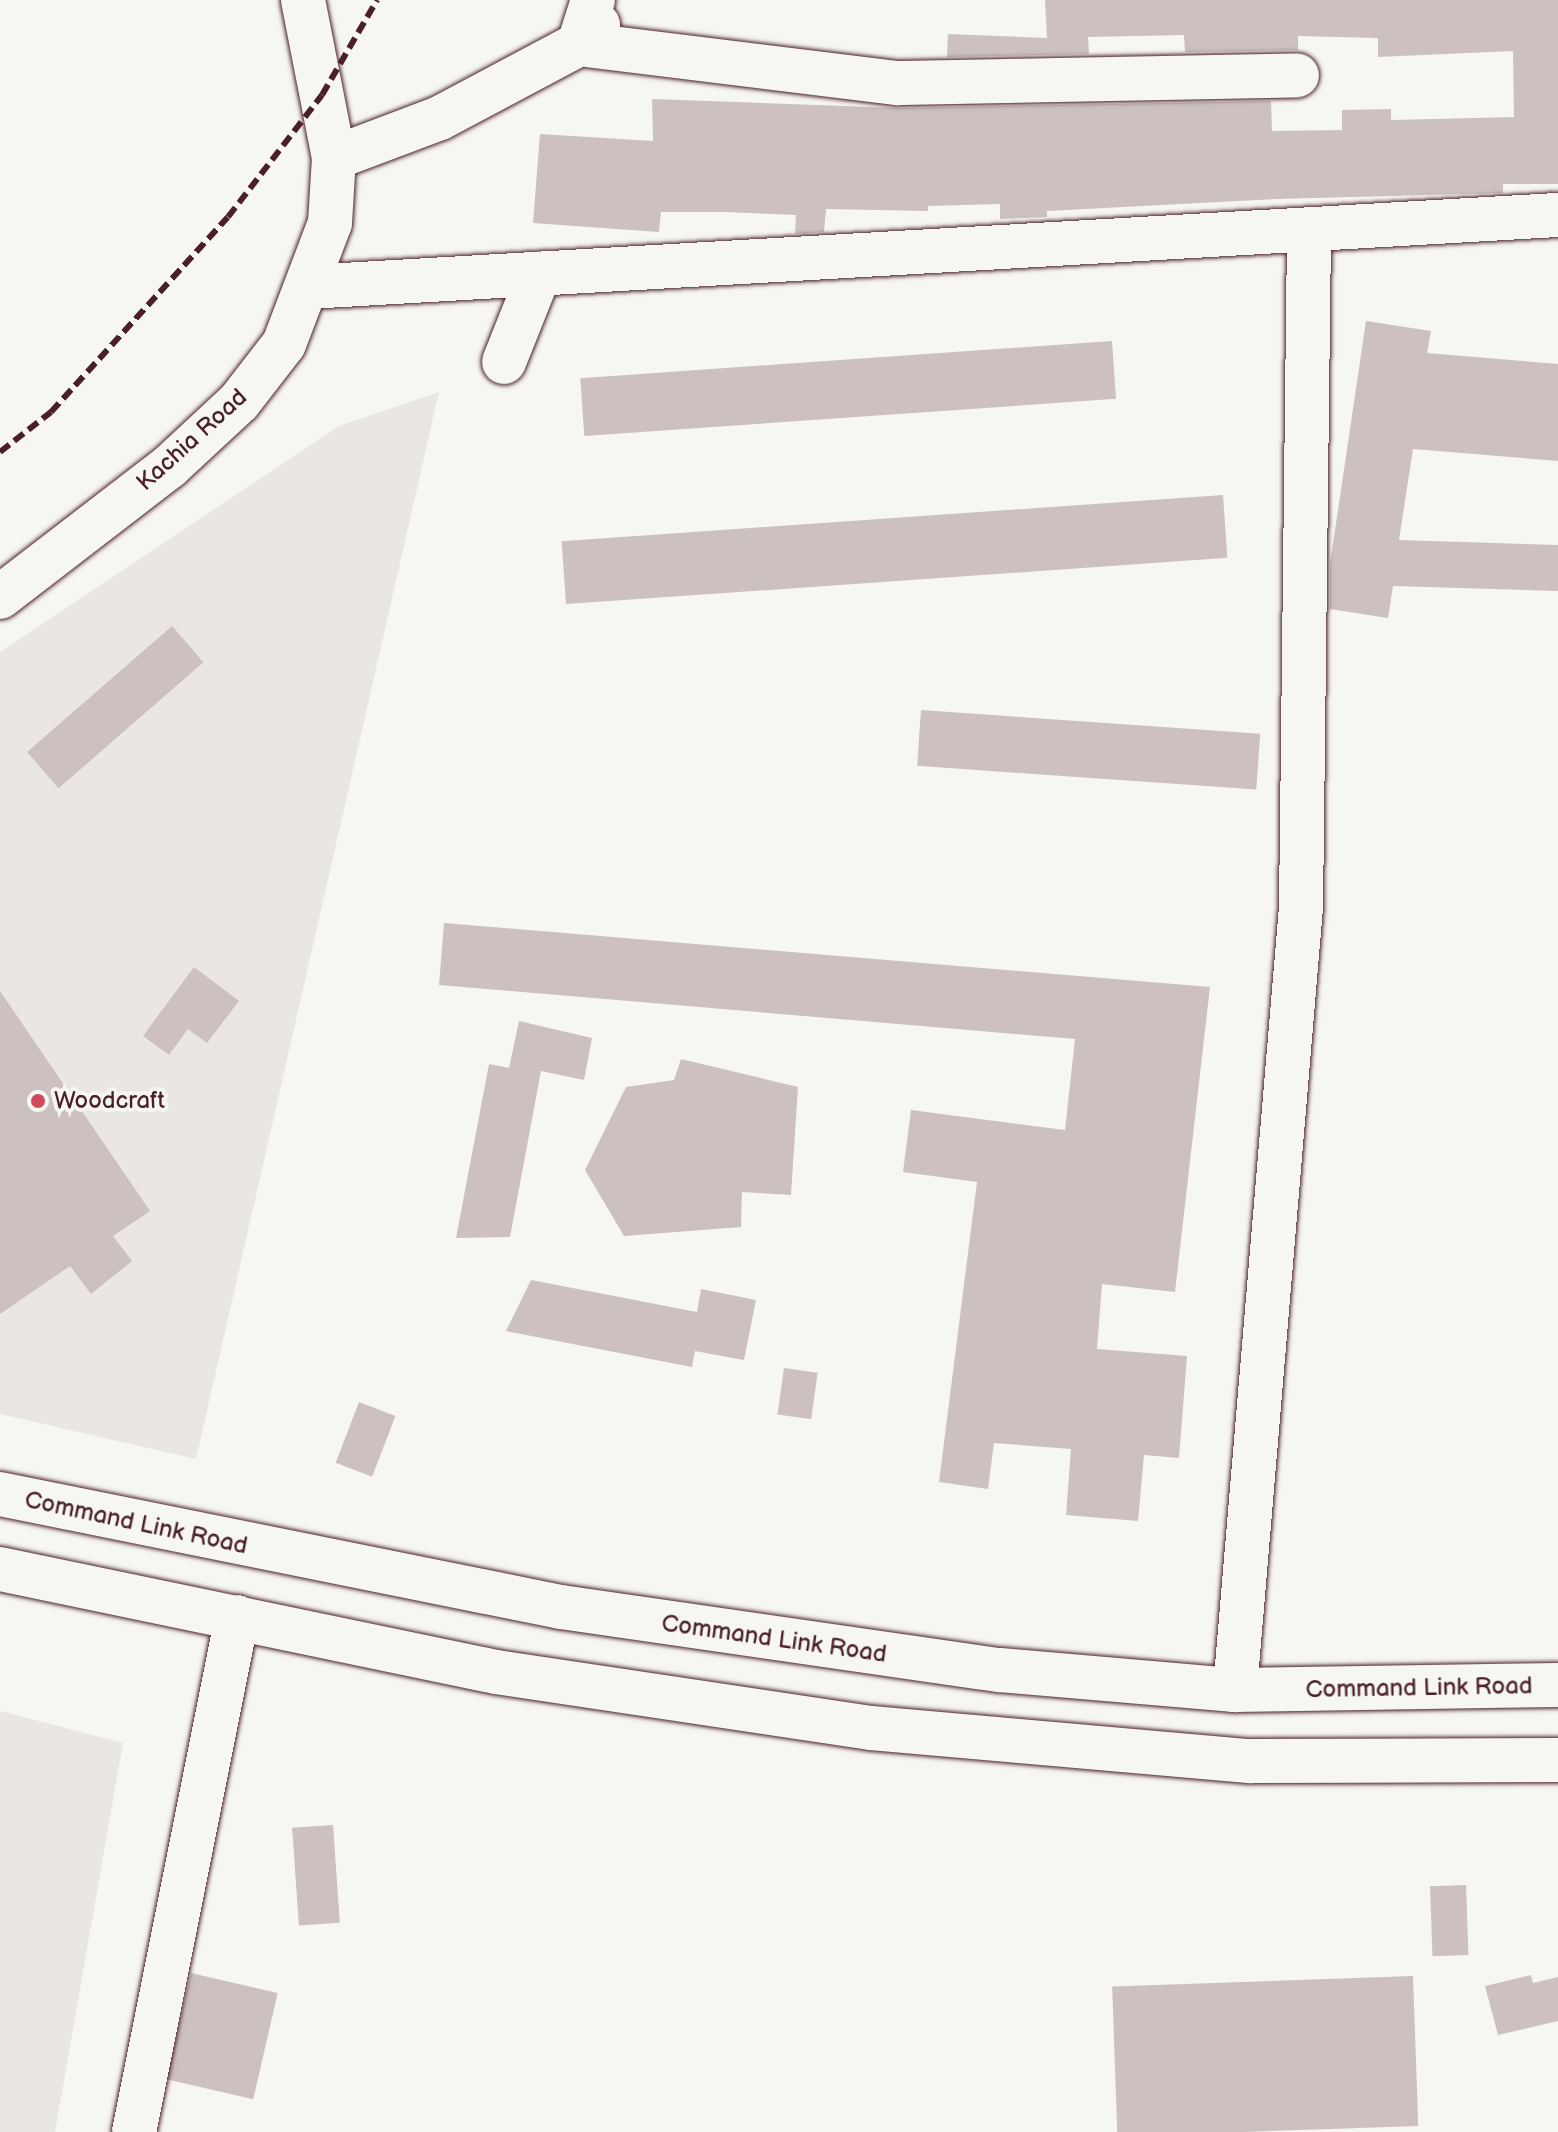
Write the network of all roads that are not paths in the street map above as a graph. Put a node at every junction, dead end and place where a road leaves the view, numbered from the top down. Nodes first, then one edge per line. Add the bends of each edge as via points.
1 (303, 0) edge
2 (593, 0) edge
3 (622, 0) edge
4 (579, 44) junction
5 (1297, 75) dead end
6 (334, 158) junction
7 (1558, 215) edge
8 (1309, 231) junction
9 (539, 274) junction
10 (308, 287) junction
11 (504, 362) dead end
12 (0, 597) edge
13 (0, 1494) edge
14 (0, 1569) edge
15 (237, 1617) junction
16 (1558, 1685) edge
17 (1235, 1690) junction
18 (1558, 1760) edge
19 (134, 2132) edge

1 - 6 street, Kachia Road
2 - 4 street
3 - 4 street
4 - 5 street via 898,83
4 - 6 street via 440,118
6 - 10 street, Kachia Road via 330,223
7 - 8 street
8 - 9 street
8 - 17 street via 1301,908
9 - 10 street
9 - 11 street
10 - 12 street, Kachia Road via 284,344 239,402 169,467
13 - 17 street, Command Link Road via 309,1560 768,1641
14 - 15 street
15 - 18 street via 496,1672 871,1728 1252,1761
15 - 19 street
16 - 17 street, Command Link Road

